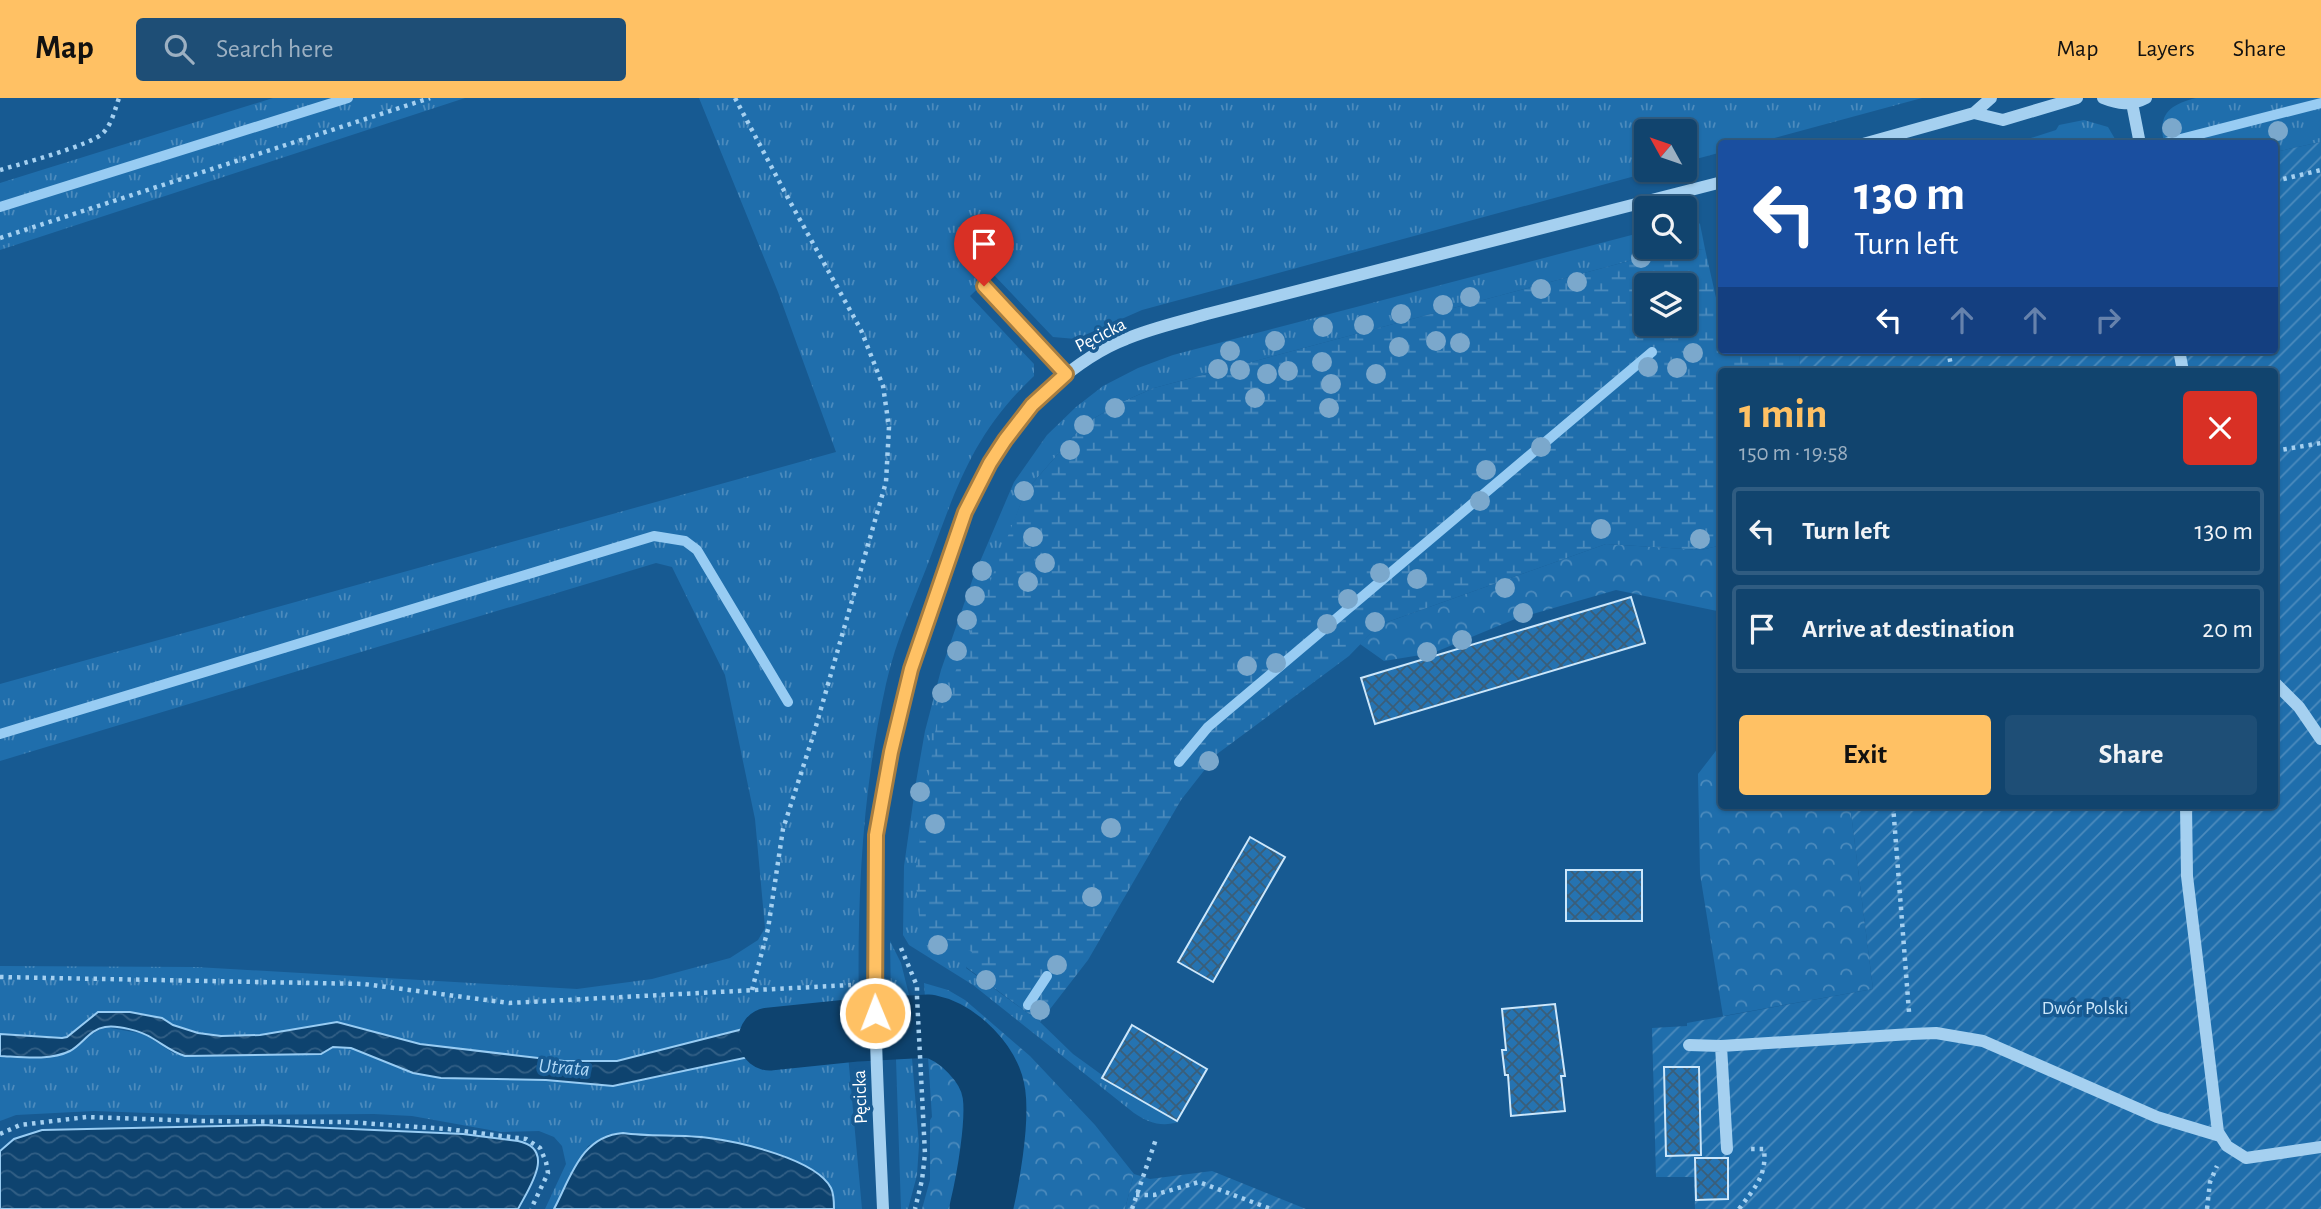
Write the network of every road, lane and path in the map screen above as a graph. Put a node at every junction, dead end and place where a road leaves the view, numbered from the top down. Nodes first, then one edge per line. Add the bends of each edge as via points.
1 (119, 98) edge
2 (430, 98) edge
3 (736, 98) edge
4 (1991, 98) edge
5 (2077, 98) edge
6 (2102, 98) edge
7 (2146, 98) edge
8 (2132, 103) junction
9 (1974, 113) junction
10 (1877, 140) edge
11 (2139, 140) edge
12 (0, 170) edge
13 (2321, 170) edge
14 (2278, 180) edge
15 (1718, 183) edge
16 (0, 238) edge
17 (984, 286) dead end
18 (1066, 374) junction
19 (2321, 443) edge
20 (2278, 450) edge
21 (2278, 686) edge
22 (2321, 739) edge
23 (1893, 809) edge
24 (2186, 809) edge
25 (898, 943) dead end
26 (0, 977) edge
27 (875, 984) junction
28 (752, 990) junction
29 (1911, 1034) junction
30 (1689, 1045) dead end
31 (1721, 1046) junction
32 (0, 1134) edge
33 (1156, 1139) dead end
34 (2224, 1141) junction
35 (2321, 1147) edge
36 (1727, 1149) joint
37 (1136, 1195) junction
38 (531, 1209) edge
39 (883, 1209) edge
40 (915, 1209) edge
41 (1132, 1209) edge
42 (1271, 1209) edge
43 (1739, 1209) edge
44 (2207, 1209) edge

1 - 12 path via 103,134
2 - 16 path
3 - 28 path via 861,330 883,386 889,427 886,482 783,829 768,929
4 - 9 street
5 - 9 street via 2003,120
6 - 8 street
7 - 8 street
8 - 11 street
9 - 10 street
13 - 14 path
15 - 18 street, Pęcicka via 1175,323 1126,338
17 - 18 street
18 - 27 street, Pęcicka via 1032,405 990,463 965,512 911,669 878,820
19 - 20 path
21 - 22 street
23 - 29 path
24 - 34 street via 2187,876 2212,1085
25 - 40 path via 917,986 925,1154
26 - 28 path via 364,984 509,1003
27 - 28 path
27 - 39 street, Pęcicka
29 - 31 street
29 - 34 street via 1983,1041 2157,1117
30 - 31 street
31 - 36 street
32 - 38 path via 20,1125 87,1118 347,1122 526,1139 540,1148 548,1173
33 - 37 path
34 - 35 street via 2250,1158
34 - 44 path via 2210,1182
36 - 43 path via 1764,1149 1763,1175
37 - 41 path
37 - 42 path via 1154,1195 1199,1182

